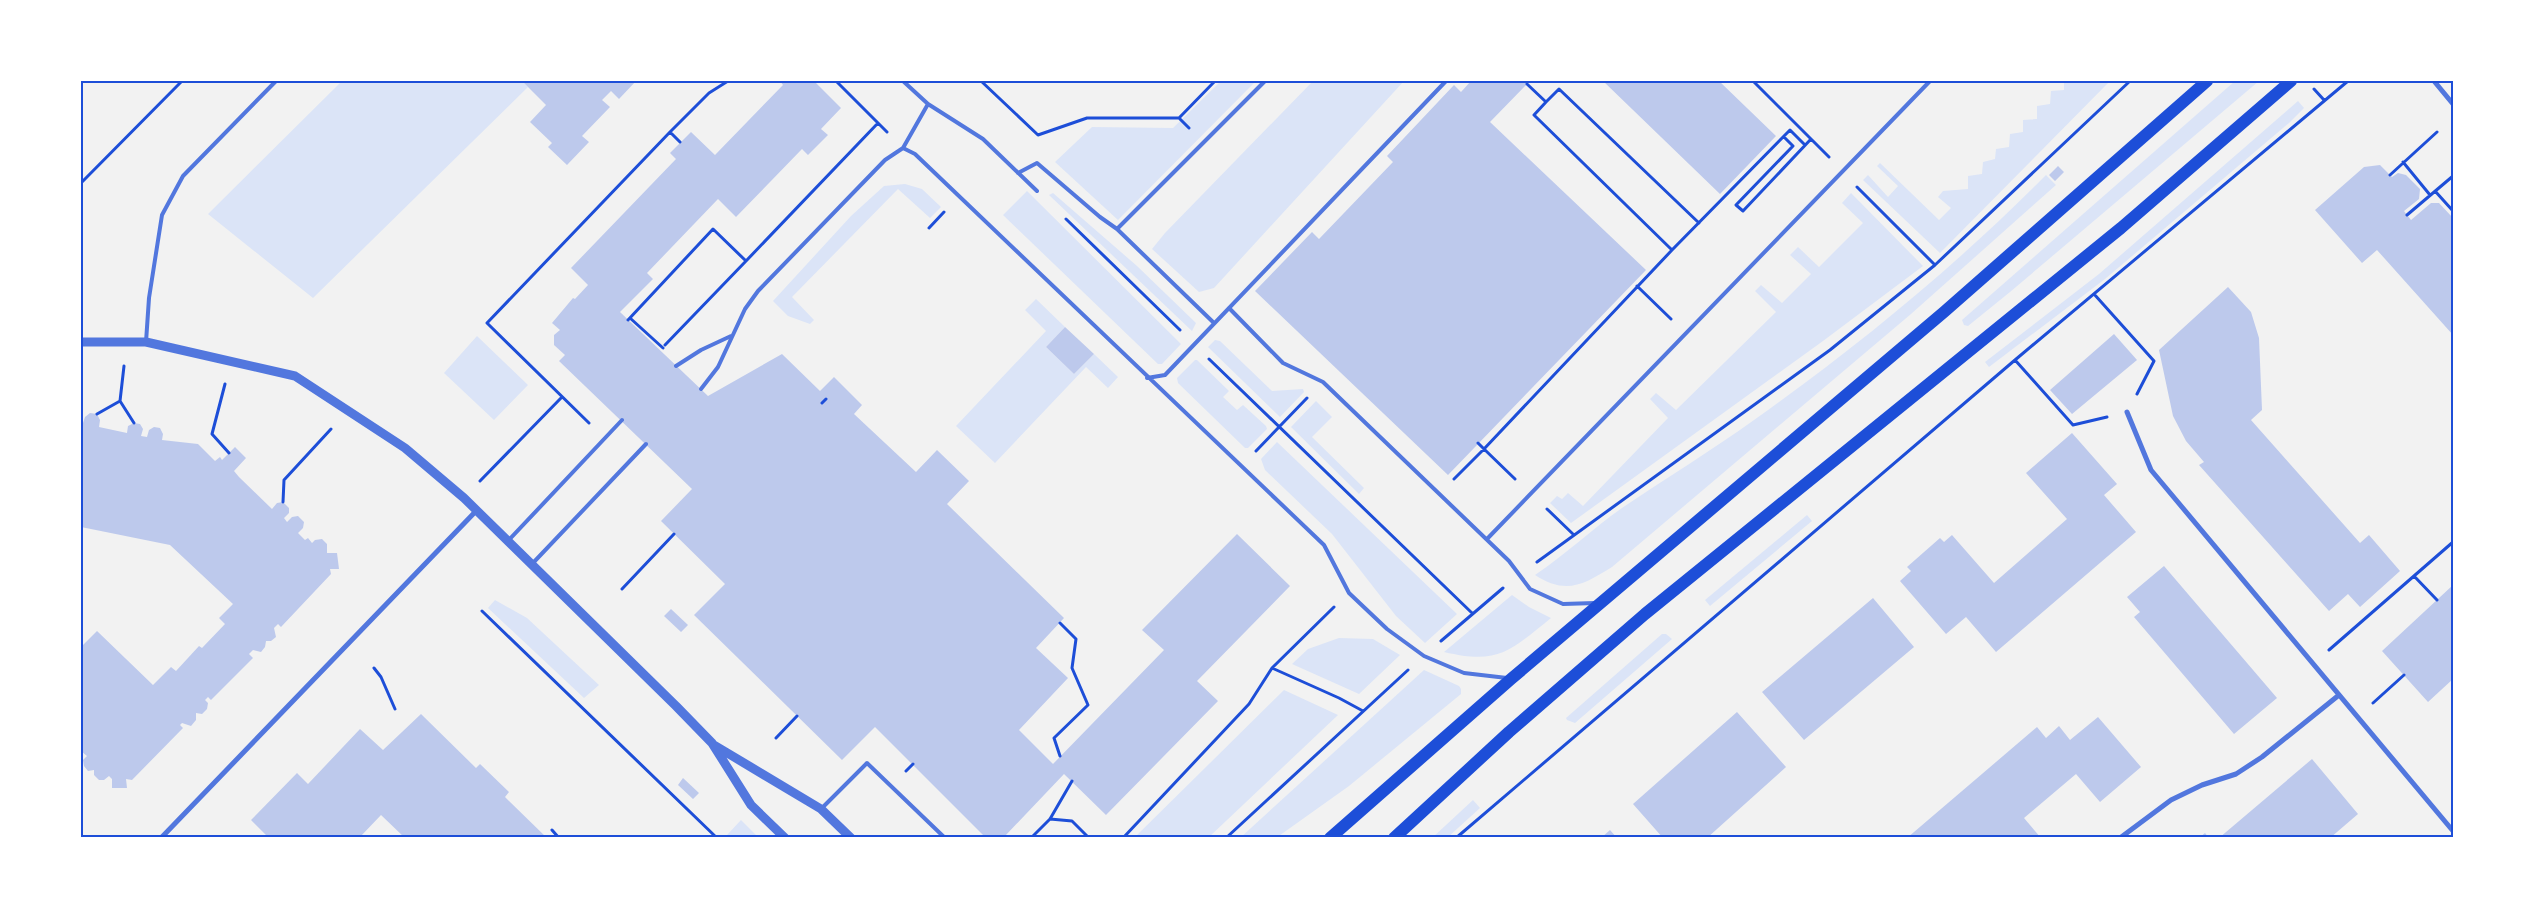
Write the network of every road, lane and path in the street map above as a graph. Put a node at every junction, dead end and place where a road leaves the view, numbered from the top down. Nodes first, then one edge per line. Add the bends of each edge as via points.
1 (182, 81) edge
2 (276, 81) edge
3 (728, 81) edge
4 (836, 81) edge
5 (903, 81) edge
6 (981, 81) edge
7 (1215, 81) edge
8 (1265, 81) edge
9 (1446, 81) edge
10 (1753, 81) edge
11 (1930, 81) edge
12 (2130, 81) edge
13 (2207, 81) edge
14 (2291, 81) edge
15 (2348, 81) edge
16 (2434, 81) edge
17 (1527, 84) dead end
18 (2313, 87) dead end
19 (2324, 100) junction
20 (1546, 102) junction
21 (928, 104) junction
22 (2453, 104) edge
23 (878, 123) junction
24 (670, 132) junction
25 (2437, 132) dead end
26 (1784, 137) junction
27 (1811, 138) junction
28 (680, 142) dead end
29 (1805, 145) junction
30 (903, 148) junction
31 (2403, 162) junction
32 (1844, 172) junction
33 (1018, 173) junction
34 (2390, 175) dead end
35 (2453, 176) edge
36 (81, 183) edge
37 (1037, 191) joint
38 (2435, 191) junction
39 (2430, 195) junction
40 (2453, 211) edge
41 (2407, 215) dead end
42 (1699, 223) junction
43 (1117, 229) junction
44 (1672, 250) junction
45 (746, 261) junction
46 (1935, 265) junction
47 (1637, 286) junction
48 (2094, 294) junction
49 (1229, 308) junction
50 (1214, 323) junction
51 (1686, 334) junction
52 (731, 336) junction
53 (81, 342) edge
54 (127, 342) junction
55 (146, 342) junction
56 (1193, 344) junction
57 (2016, 360) junction
58 (231, 361) junction
59 (676, 366) dead end
60 (1147, 378) junction
61 (1323, 382) junction
62 (701, 389) dead end
63 (562, 398) junction
64 (826, 399) dead end
65 (120, 401) junction
66 (822, 403) dead end
67 (349, 411) junction
68 (2128, 412) junction
69 (97, 414) dead end
70 (595, 418) dead end
71 (622, 420) dead end
72 (134, 423) dead end
73 (1280, 426) junction
74 (1478, 443) dead end
75 (646, 444) dead end
76 (229, 453) dead end
77 (1241, 466) junction
78 (464, 498) junction
79 (284, 502) dead end
80 (477, 510) junction
81 (674, 534) dead end
82 (1487, 539) junction
83 (508, 540) junction
84 (2453, 542) edge
85 (532, 564) junction
86 (1519, 575) junction
87 (2414, 576) junction
88 (622, 589) dead end
89 (1349, 593) junction
90 (2437, 600) dead end
91 (1602, 603) junction
92 (482, 611) dead end
93 (1472, 613) junction
94 (1060, 623) dead end
95 (1424, 656) junction
96 (2312, 665) junction
97 (374, 668) dead end
98 (1272, 668) junction
99 (2404, 675) dead end
100 (1511, 679) junction
101 (2339, 695) junction
102 (395, 709) dead end
103 (1363, 711) junction
104 (797, 716) dead end
105 (2357, 717) junction
106 (776, 738) dead end
107 (712, 743) junction
108 (1060, 756) dead end
109 (1072, 781) dead end
110 (821, 809) junction
111 (1050, 819) junction
112 (552, 830) dead end
113 (2453, 830) edge
114 (161, 838) edge
115 (559, 838) edge
116 (718, 838) edge
117 (785, 838) edge
118 (851, 838) edge
119 (946, 838) edge
120 (1031, 838) edge
121 (1089, 838) edge
122 (1123, 838) edge
123 (1226, 838) edge
124 (1330, 838) edge
125 (1394, 838) edge
126 (1456, 838) edge
127 (2120, 838) edge

1 - 36 path
2 - 55 lane via 183,176 162,216 149,298
3 - 24 path via 709,93
4 - 23 path
5 - 21 lane
6 - 7 path via 1038,135 1087,118 1179,118
8 - 43 lane
9 - 49 lane
10 - 27 path
11 - 32 lane
12 - 46 path
13 - 91 main road via 1944,312
14 - 125 main road via 2121,228 1645,614 1509,732
15 - 19 path
16 - 22 street
17 - 20 path
18 - 19 path
19 - 48 path
20 - 42 path via 1559,88
20 - 44 path via 1534,115
21 - 30 lane
21 - 33 lane via 983,138
23 - 30 path
23 - 45 path
24 - 28 path
24 - 63 path via 487,323
25 - 31 path
26 - 29 path via 1790,130
26 - 29 path via 1793,146 1736,205 1743,211
26 - 42 path
27 - 29 path
27 - 32 path
30 - 52 lane via 885,160 758,291
30 - 60 lane via 915,154
31 - 34 path
31 - 39 path
32 - 46 path
32 - 51 lane
33 - 37 lane
33 - 43 lane via 1037,163
35 - 38 path
37 - 56 path
38 - 39 path
38 - 40 path
39 - 41 path
42 - 44 path
43 - 50 lane
44 - 47 path
45 - 45 path via 661,349 629,319 713,229
46 - 86 path via 1830,350
47 - 51 path
47 - 74 path via 1484,448
48 - 57 path
48 - 68 path via 2154,361
49 - 50 lane
49 - 61 lane via 1283,363
50 - 56 lane
51 - 82 lane
52 - 59 lane
52 - 62 lane via 718,368
53 - 54 street
54 - 55 street
54 - 65 path
55 - 58 street
56 - 60 lane via 1165,375
56 - 73 path
57 - 68 path via 2073,425
57 - 126 path
58 - 67 street via 294,376
58 - 76 path via 212,434
60 - 77 lane
61 - 73 path
61 - 82 lane
63 - 70 path via 589,424
63 - 78 path
64 - 66 path
65 - 69 path
65 - 72 path
67 - 78 street via 405,448
67 - 79 path via 284,480
68 - 96 street via 2151,470
71 - 83 lane
73 - 77 path
73 - 93 path
75 - 85 lane
77 - 89 lane via 1324,545
78 - 80 street
80 - 83 street
80 - 114 street
81 - 88 path
82 - 86 lane
83 - 85 street
84 - 87 path
85 - 107 street
86 - 91 lane via 1530,589 1563,604
86 - 93 path
87 - 90 path
87 - 96 path
89 - 95 lane via 1387,629
89 - 98 path
91 - 100 main road
92 - 116 path
93 - 95 path
94 - 108 path via 1076,639 1072,668 1088,704 1054,738
95 - 100 lane via 1464,673
95 - 103 path
96 - 101 street
97 - 102 path
98 - 103 path
98 - 122 path via 1249,704
99 - 105 path
100 - 124 main road
101 - 105 street
101 - 127 street via 2236,774 2171,800
103 - 123 path
104 - 106 path
105 - 113 street
107 - 110 street
107 - 117 street via 751,805
109 - 111 path
110 - 118 street
110 - 119 lane via 867,763
111 - 120 path
111 - 121 path via 1072,821
112 - 115 path

